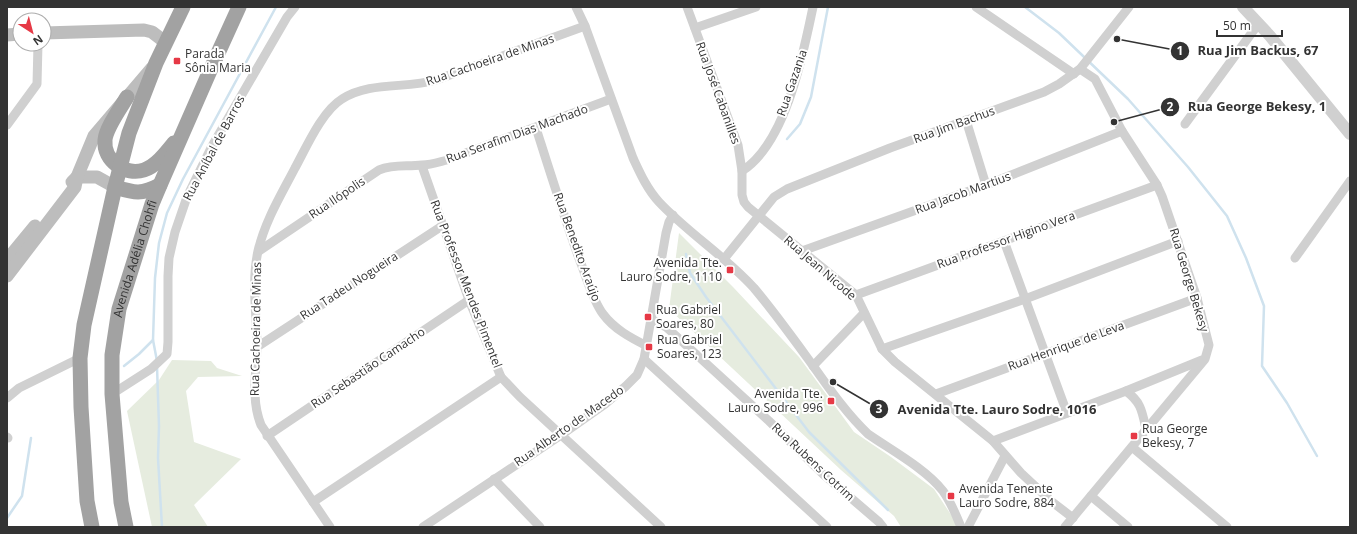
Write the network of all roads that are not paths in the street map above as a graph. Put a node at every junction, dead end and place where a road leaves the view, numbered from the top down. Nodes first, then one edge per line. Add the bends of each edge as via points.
1 (183, 7) edge
2 (240, 7) edge
3 (295, 7) edge
4 (576, 7) edge
5 (688, 7) edge
6 (756, 7) edge
7 (813, 7) edge
8 (976, 7) edge
9 (1129, 7) edge
10 (1243, 7) edge
11 (1259, 23) junction
12 (585, 26) junction
13 (695, 28) junction
14 (52, 33) edge
15 (165, 42) junction
16 (38, 52) edge
17 (156, 63) junction
18 (1080, 69) junction
19 (127, 97) junction
20 (611, 99) junction
21 (966, 120) junction
22 (1185, 124) dead end
23 (7, 125) edge
24 (536, 128) junction
25 (1122, 131) junction
26 (183, 132) junction
27 (1350, 134) edge
28 (422, 166) junction
29 (119, 167) junction
30 (742, 171) junction
31 (77, 177) junction
32 (1350, 181) edge
33 (160, 185) junction
34 (986, 185) junction
35 (1157, 185) junction
36 (115, 187) junction
37 (673, 215) junction
38 (758, 215) junction
39 (442, 226) junction
40 (1178, 240) junction
41 (1004, 241) junction
42 (258, 251) junction
43 (802, 251) junction
44 (724, 258) junction
45 (1295, 258) dead end
46 (10, 259) edge
47 (7, 276) edge
48 (856, 295) junction
49 (1197, 298) junction
50 (1025, 299) junction
51 (469, 300) junction
52 (864, 313) junction
53 (651, 319) junction
54 (647, 346) junction
55 (257, 347) junction
56 (882, 349) junction
57 (1045, 354) junction
58 (80, 358) junction
59 (1204, 358) junction
60 (644, 359) junction
61 (813, 366) junction
62 (501, 377) junction
63 (1126, 390) junction
64 (112, 394) junction
65 (936, 394) junction
66 (7, 398) edge
67 (1067, 413) junction
68 (1146, 429) junction
69 (561, 435) junction
70 (267, 436) junction
71 (993, 441) junction
72 (1132, 447) junction
73 (1005, 456) junction
74 (494, 479) junction
75 (1091, 496) junction
76 (313, 502) junction
77 (1073, 518) junction
78 (427, 526) edge
79 (92, 527) edge
80 (126, 527) edge
81 (330, 527) edge
82 (540, 527) edge
83 (661, 527) edge
84 (827, 527) edge
85 (883, 527) edge
86 (961, 527) edge
87 (968, 527) edge
88 (1065, 527) edge
89 (1128, 527) edge
90 (1227, 527) edge

1 - 15 highway
2 - 26 highway, Avenida Adélia Chohfi
3 - 64 street, Rua Aníbal de Barros via 216,140 187,196 169,258 166,354 151,369
4 - 12 street
5 - 13 street, Rua José Cabanilles
6 - 13 street
7 - 30 street, Rua Gazania via 803,56 786,107 761,154 751,166
8 - 18 street
9 - 18 street, Rua Jim Bachus
10 - 11 street
11 - 22 street
11 - 27 street
12 - 20 street
12 - 42 street, Rua Cachoeira de Minas via 436,80 369,89 342,99 329,111 314,132 270,218
13 - 30 street, Rua José Cabanilles via 738,145
14 - 15 main road via 144,30 152,32
15 - 17 highway
16 - 23 street via 37,84
17 - 19 main road
17 - 29 highway
18 - 21 street, Rua Jim Bachus via 1044,92
18 - 25 street, Rua George Bekesy via 1095,79
19 - 29 highway via 105,140 108,157
19 - 31 main road via 94,136
20 - 24 street, Rua Serafim Dias Machado
20 - 37 street via 641,176 658,201
21 - 34 street
21 - 38 street, Rua Jim Bachus via 787,189 774,197
24 - 28 street, Rua Serafim Dias Machado via 447,160
24 - 54 street, Rua Benedito Araújo via 576,249 598,305 610,322
25 - 34 street, Rua Jacob Martius
25 - 35 street, Rua George Bekesy
26 - 29 highway via 152,166 145,170 136,171
26 - 33 highway, Avenida Adélia Chohfi
28 - 39 street, Rua Professor Mendes Pimentel
28 - 42 street, Rua Ilópolis via 398,165 379,170
29 - 36 highway
30 - 38 street, Rua José Cabanilles via 741,187 744,202
31 - 36 main road via 97,177
31 - 46 main road
32 - 45 street
33 - 36 highway via 141,193
33 - 64 highway, Avenida Adélia Chohfi via 118,309 112,355
34 - 43 street, Rua Jacob Martius
35 - 40 street, Rua George Bekesy
35 - 41 street, Rua Professor Higino Vera
36 - 58 highway via 84,325
37 - 44 street
37 - 53 street, Rua Alberto de Macedo via 666,233
38 - 43 street, Rua Jean Nicode
38 - 44 street
39 - 51 street, Rua Professor Mendes Pimentel
39 - 55 street, Rua Tadeu Nogueira
40 - 49 street, Rua George Bekesy
40 - 50 street
41 - 48 street, Rua Professor Higino Vera
41 - 50 street
42 - 55 street, Rua Cachoeira de Minas via 255,268
43 - 48 street, Rua Jean Nicode
44 - 61 street via 755,289
46 - 47 main road
48 - 52 street, Rua Jean Nicode
49 - 57 street, Rua Henrique de Leva
49 - 59 street, Rua George Bekesy via 1208,346
50 - 56 street
50 - 57 street
51 - 62 street, Rua Professor Mendes Pimentel
51 - 70 street, Rua Sebastião Camacho
52 - 56 street, Rua Jean Nicode
52 - 61 street
53 - 54 street, Rua Alberto de Macedo
53 - 85 street, Rua Rubens Cotrim via 675,335
54 - 60 street, Rua Alberto de Macedo
55 - 70 street, Rua Cachoeira de Minas via 255,406 260,425
56 - 65 street, Rua Jean Nicode
57 - 65 street, Rua Henrique de Leva
57 - 67 street
58 - 66 street via 19,388
58 - 79 highway via 88,501
59 - 63 street
59 - 68 street
60 - 69 street, Rua Alberto de Macedo via 637,375 626,386
60 - 84 street
61 - 86 street via 841,405 868,434 932,479 954,510
62 - 69 street, Rua Professor Mendes Pimentel
62 - 76 street
63 - 67 street
63 - 68 street via 1135,397 1140,406
64 - 80 highway, Avenida Adélia Chohfi via 121,502
65 - 71 street, Rua Jean Nicode
67 - 71 street
68 - 72 street
69 - 74 street, Rua Alberto de Macedo
69 - 83 street, Rua Professor Mendes Pimentel
70 - 76 street, Rua Cachoeira de Minas
71 - 73 street, Rua Jean Nicode
72 - 75 street
72 - 90 street
73 - 77 street, Rua Jean Nicode via 1051,501
73 - 87 street
74 - 78 street, Rua Alberto de Macedo
74 - 82 street
75 - 77 street
75 - 89 street
76 - 81 street, Rua Cachoeira de Minas
77 - 88 street

